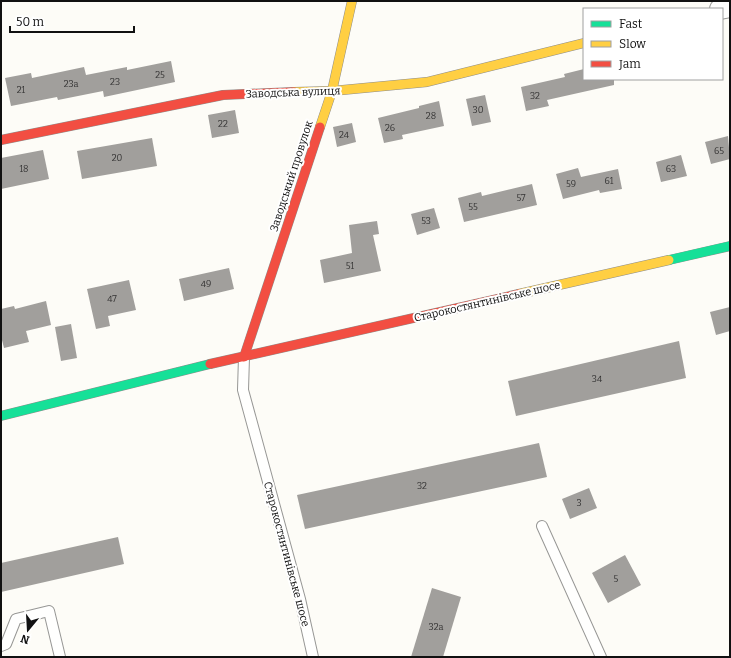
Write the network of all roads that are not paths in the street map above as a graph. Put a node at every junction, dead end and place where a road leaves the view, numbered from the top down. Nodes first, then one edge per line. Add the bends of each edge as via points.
1 (352, 1) edge
2 (583, 43) edge
3 (332, 91) junction
4 (1, 140) edge
5 (730, 246) edge
6 (244, 357) junction
7 (1, 416) edge
8 (542, 526) dead end
9 (1, 646) edge
10 (60, 657) edge
11 (313, 657) edge
12 (601, 657) edge

1 - 3 street, Заводський провулок
2 - 3 street, Заводська вулиця via 427,82
3 - 4 street, Заводська вулиця via 223,94
3 - 6 street, Заводський провулок
5 - 6 street, Старокостянтинівське шосе
6 - 7 street, Старокостянтинівське шосе
6 - 11 lane, Старокостянтинівське шосе via 243,390 300,599
8 - 12 lane
9 - 10 lane via 6,644 16,619 49,611

